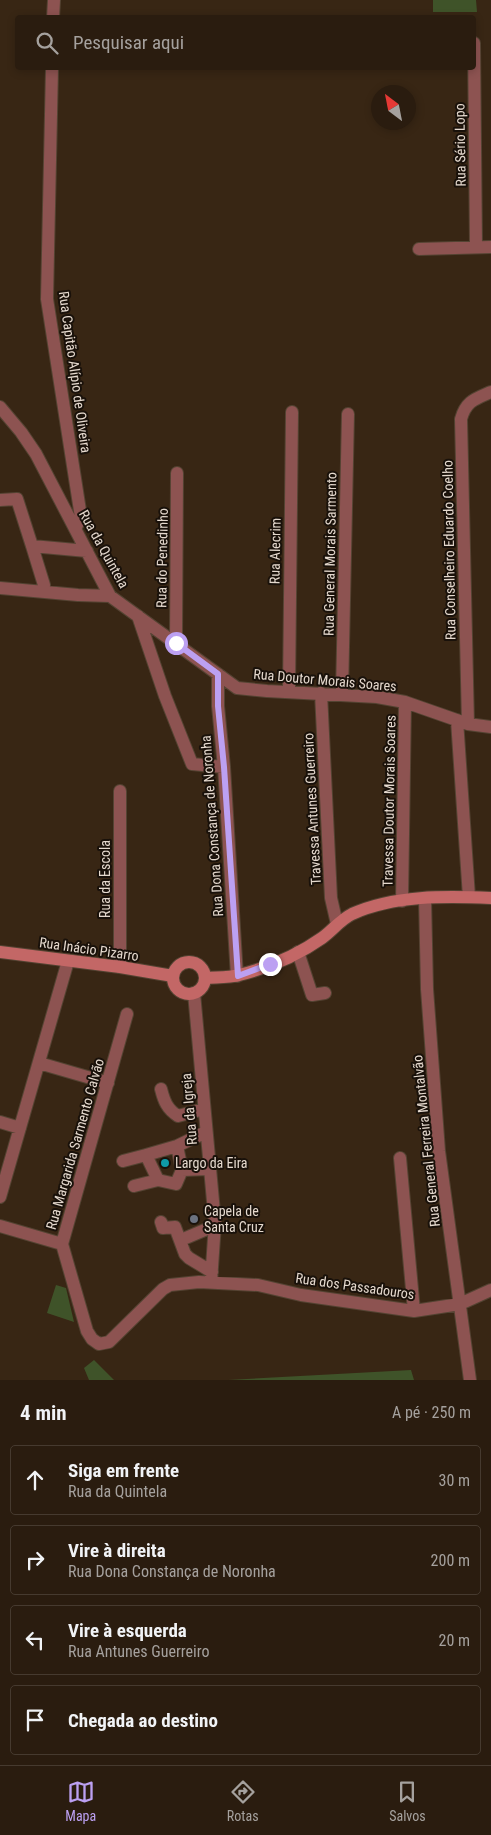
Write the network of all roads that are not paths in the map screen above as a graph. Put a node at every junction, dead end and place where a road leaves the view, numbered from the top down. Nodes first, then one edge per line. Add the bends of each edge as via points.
1 (54, 0) edge
2 (53, 15) edge
3 (52, 70) edge
4 (474, 70) edge
5 (476, 247) junction
6 (491, 247) edge
7 (419, 249) dead end
8 (491, 392) edge
9 (0, 407) edge
10 (292, 412) dead end
11 (348, 414) dead end
12 (177, 473) dead end
13 (0, 500) edge
14 (76, 529) junction
15 (32, 546) junction
16 (87, 552) junction
17 (44, 585) dead end
18 (0, 588) edge
19 (110, 596) junction
20 (138, 616) junction
21 (176, 643) junction
22 (218, 674) junction
23 (289, 691) junction
24 (321, 693) junction
25 (342, 694) junction
26 (405, 702) junction
27 (463, 722) junction
28 (491, 727) edge
29 (224, 767) junction
30 (120, 792) dead end
31 (469, 897) junction
32 (425, 898) junction
33 (491, 898) edge
34 (402, 901) junction
35 (337, 924) junction
36 (0, 952) edge
37 (298, 952) junction
38 (68, 961) junction
39 (120, 967) junction
40 (173, 976) junction
41 (238, 976) junction
42 (205, 978) junction
43 (325, 993) dead end
44 (194, 994) junction
45 (127, 1014) dead end
46 (39, 1062) junction
47 (108, 1083) junction
48 (161, 1089) dead end
49 (204, 1108) junction
50 (0, 1122) edge
51 (20, 1128) junction
52 (206, 1132) junction
53 (177, 1146) junction
54 (146, 1155) junction
55 (6, 1156) edge
56 (400, 1158) dead end
57 (123, 1161) dead end
58 (210, 1169) junction
59 (182, 1170) junction
60 (158, 1180) junction
61 (134, 1186) dead end
62 (0, 1196) edge
63 (161, 1222) dead end
64 (0, 1226) edge
65 (214, 1226) junction
66 (181, 1240) junction
67 (62, 1244) junction
68 (212, 1277) junction
69 (491, 1290) edge
70 (460, 1304) junction
71 (414, 1311) junction
72 (92, 1339) joint
73 (470, 1380) edge

1 - 2 street
3 - 14 street, Rua Capitão Alípio de Oliveira via 47,299 81,517
4 - 5 street, Rua Sério Lopo
5 - 6 street
5 - 7 street
8 - 27 street, Rua Conselheiro Eduardo Coelho via 472,401 464,409 461,420
9 - 14 street, Rua da Quintela via 36,454
10 - 23 street, Rua Alecrim
11 - 25 street, Rua General Morais Sarmento
12 - 21 street, Rua do Penedinho
13 - 15 street via 17,499
14 - 16 street, Rua da Quintela
15 - 16 street
15 - 17 street
16 - 19 street, Rua da Quintela
18 - 19 street
19 - 20 street, Rua da Quintela
20 - 21 street, Rua da Quintela
20 - 29 street via 192,764
21 - 22 street, Rua da Quintela
22 - 23 street, Rua Doutor Morais Soares via 237,688
22 - 29 street, Rua Dona Constança de Noronha
23 - 24 street, Rua Doutor Morais Soares
24 - 25 street, Rua Doutor Morais Soares
24 - 35 street, Travessa Antunes Guerreiro via 331,898
25 - 26 street, Rua Doutor Morais Soares
26 - 27 street, Rua Doutor Morais Soares
26 - 34 street, Travessa Doutor Morais Soares
27 - 28 street, Rua Doutor Morais Soares
27 - 31 street, Rua Conselheiro Eduardo Coelho
29 - 41 street, Rua Dona Constança de Noronha
30 - 39 street, Rua da Escola
31 - 32 main road
31 - 33 main road
32 - 34 main road
32 - 70 street, Rua General Ferreira Montalvão via 427,989 439,1151
34 - 35 main road via 373,906
35 - 37 main road
36 - 38 main road, Rua Inácio Pizarro
37 - 41 main road
37 - 43 street via 312,996
38 - 39 main road, Rua Inácio Pizarro
38 - 46 street
39 - 40 main road, Rua Inácio Pizarro
40 - 42 main road via 181,965 190,963 202,969
40 - 44 main road via 180,992
41 - 42 main road
42 - 44 main road via 202,988
44 - 49 street, Rua da Igreja
45 - 47 street, Rua Margarida Sarmento Calvão
46 - 47 street
46 - 51 street
47 - 67 street, Rua Margarida Sarmento Calvão
48 - 49 street via 171,1112 178,1116
49 - 52 street, Rua da Igreja
50 - 51 street
51 - 55 street
52 - 53 street
52 - 58 street, Rua da Igreja
53 - 54 street
53 - 59 street
54 - 57 street
54 - 60 street
55 - 62 street
56 - 71 street
58 - 59 street
58 - 65 street, Rua da Igreja
59 - 60 street via 176,1184
60 - 61 street
63 - 66 street via 163,1228 175,1227
64 - 67 street
65 - 66 street
65 - 68 street, Rua da Igreja
66 - 68 street via 185,1254
67 - 72 street, Rua Margarida Sarmento Calvão
68 - 71 street, Rua dos Passadouros via 301,1295
68 - 72 street, Rua dos Passadouros via 170,1285 109,1342 99,1344
69 - 70 street, Rua dos Passadouros
70 - 71 street, Rua dos Passadouros
70 - 73 street, Rua General Ferreira Montalvão

